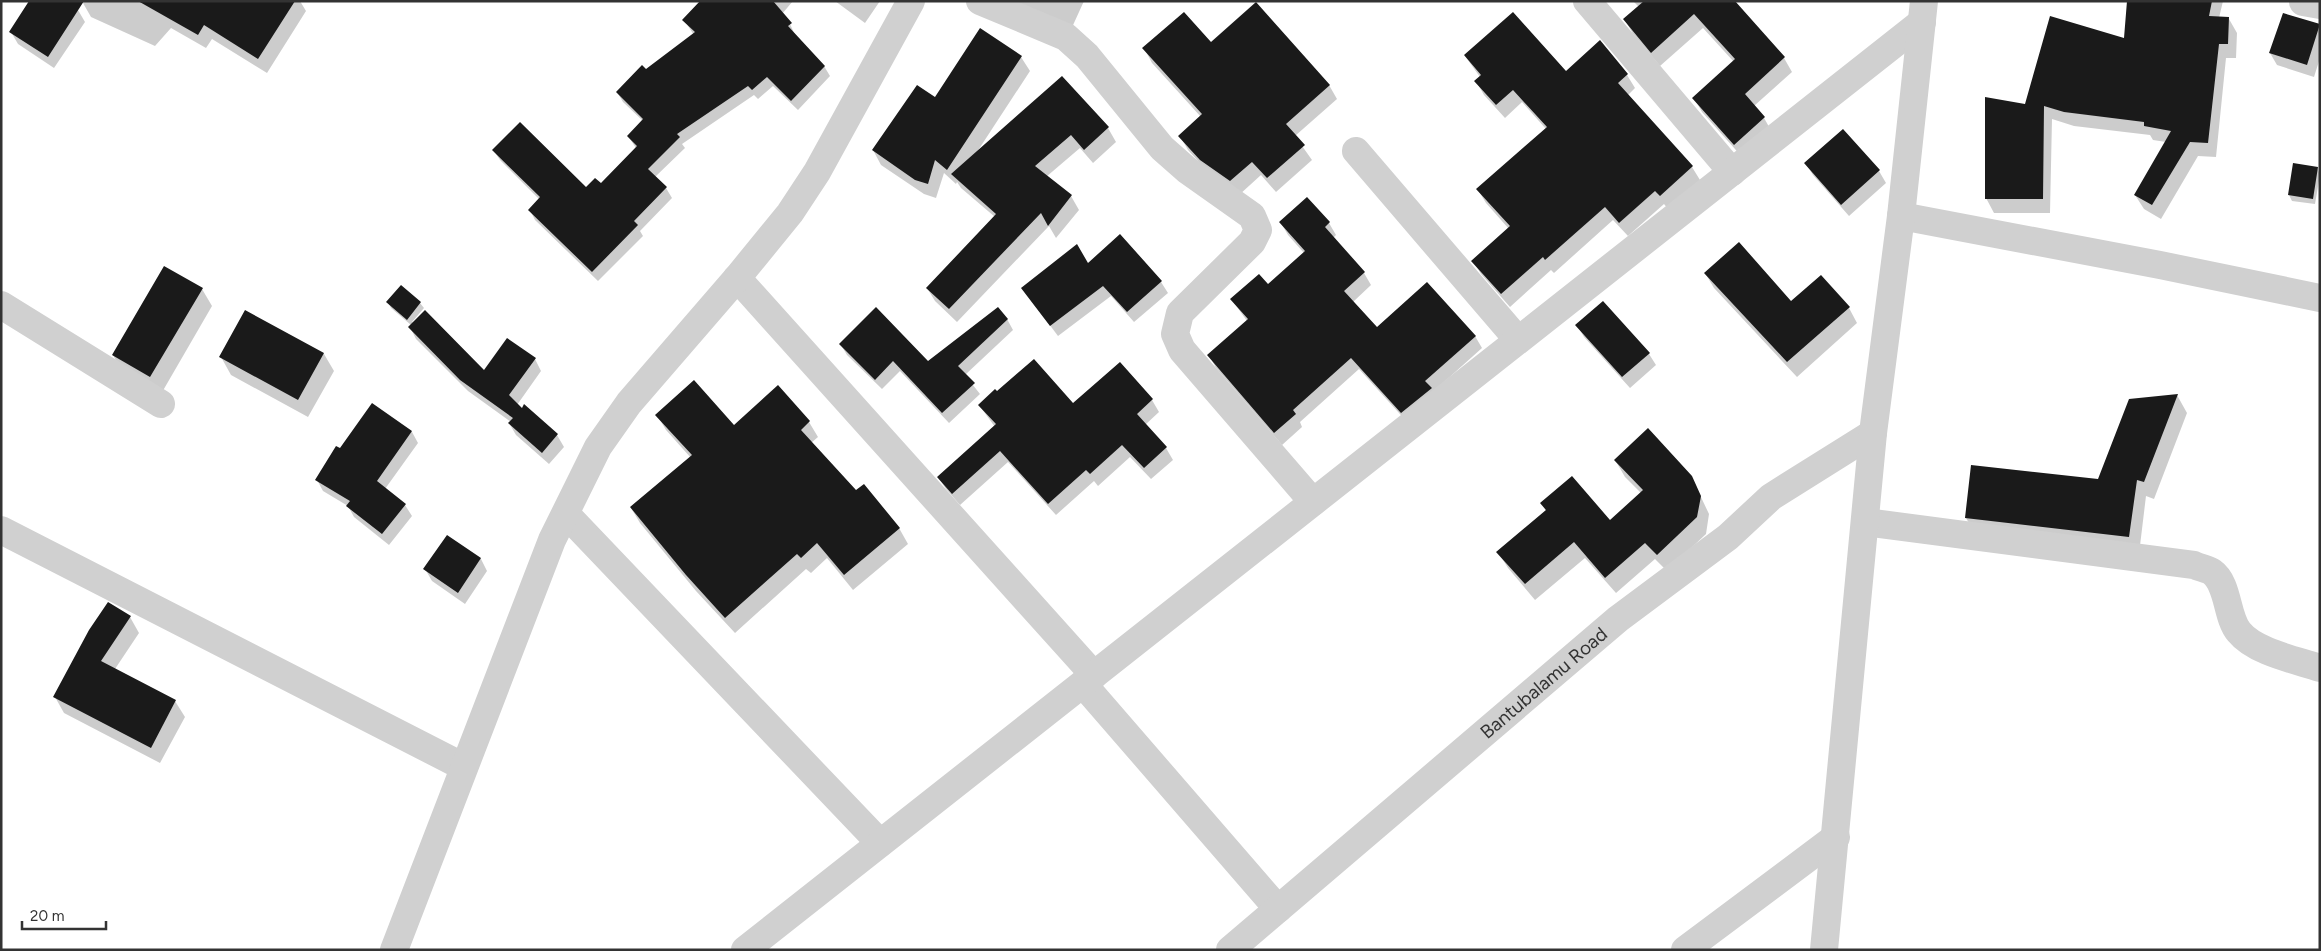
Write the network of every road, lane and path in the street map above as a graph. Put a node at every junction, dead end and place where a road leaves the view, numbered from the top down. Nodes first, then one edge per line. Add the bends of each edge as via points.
1 (911, 1) edge
2 (980, 1) edge
3 (1587, 1) edge
4 (1923, 11) edge
5 (1356, 151) dead end
6 (1732, 172) junction
7 (1901, 216) junction
8 (737, 278) junction
9 (2320, 298) edge
10 (1, 305) edge
11 (1518, 340) junction
12 (161, 404) dead end
13 (1873, 433) junction
14 (1313, 502) junction
15 (566, 514) junction
16 (1865, 522) junction
17 (1, 530) edge
18 (2320, 668) edge
19 (1089, 679) junction
20 (464, 767) junction
21 (1836, 837) junction
22 (880, 843) junction
23 (1278, 910) junction
24 (394, 950) edge
25 (745, 950) edge
26 (1230, 950) edge
27 (1685, 950) edge
28 (1824, 950) edge

1 - 8 street via 817,172 790,213
2 - 14 street via 1066,37 1087,56 1162,148 1252,216 1258,230 1252,242 1180,313 1175,334 1182,350
3 - 6 street
4 - 6 street
4 - 7 street
5 - 11 street
6 - 11 street
7 - 9 street
7 - 13 street
8 - 15 street via 629,404 598,447
8 - 19 street
10 - 12 street
11 - 14 street
13 - 16 street
13 - 23 street, Bantubalamu Road via 1771,497 1728,537 1618,619
14 - 19 street
15 - 20 street via 552,540
15 - 22 street
16 - 18 street via 2194,566 2213,573 2224,590 2238,632 2250,643
16 - 21 street
17 - 20 street
19 - 22 street
19 - 23 street
20 - 24 street
21 - 27 street
21 - 28 street
22 - 25 street
23 - 26 street, Bantubalamu Road

